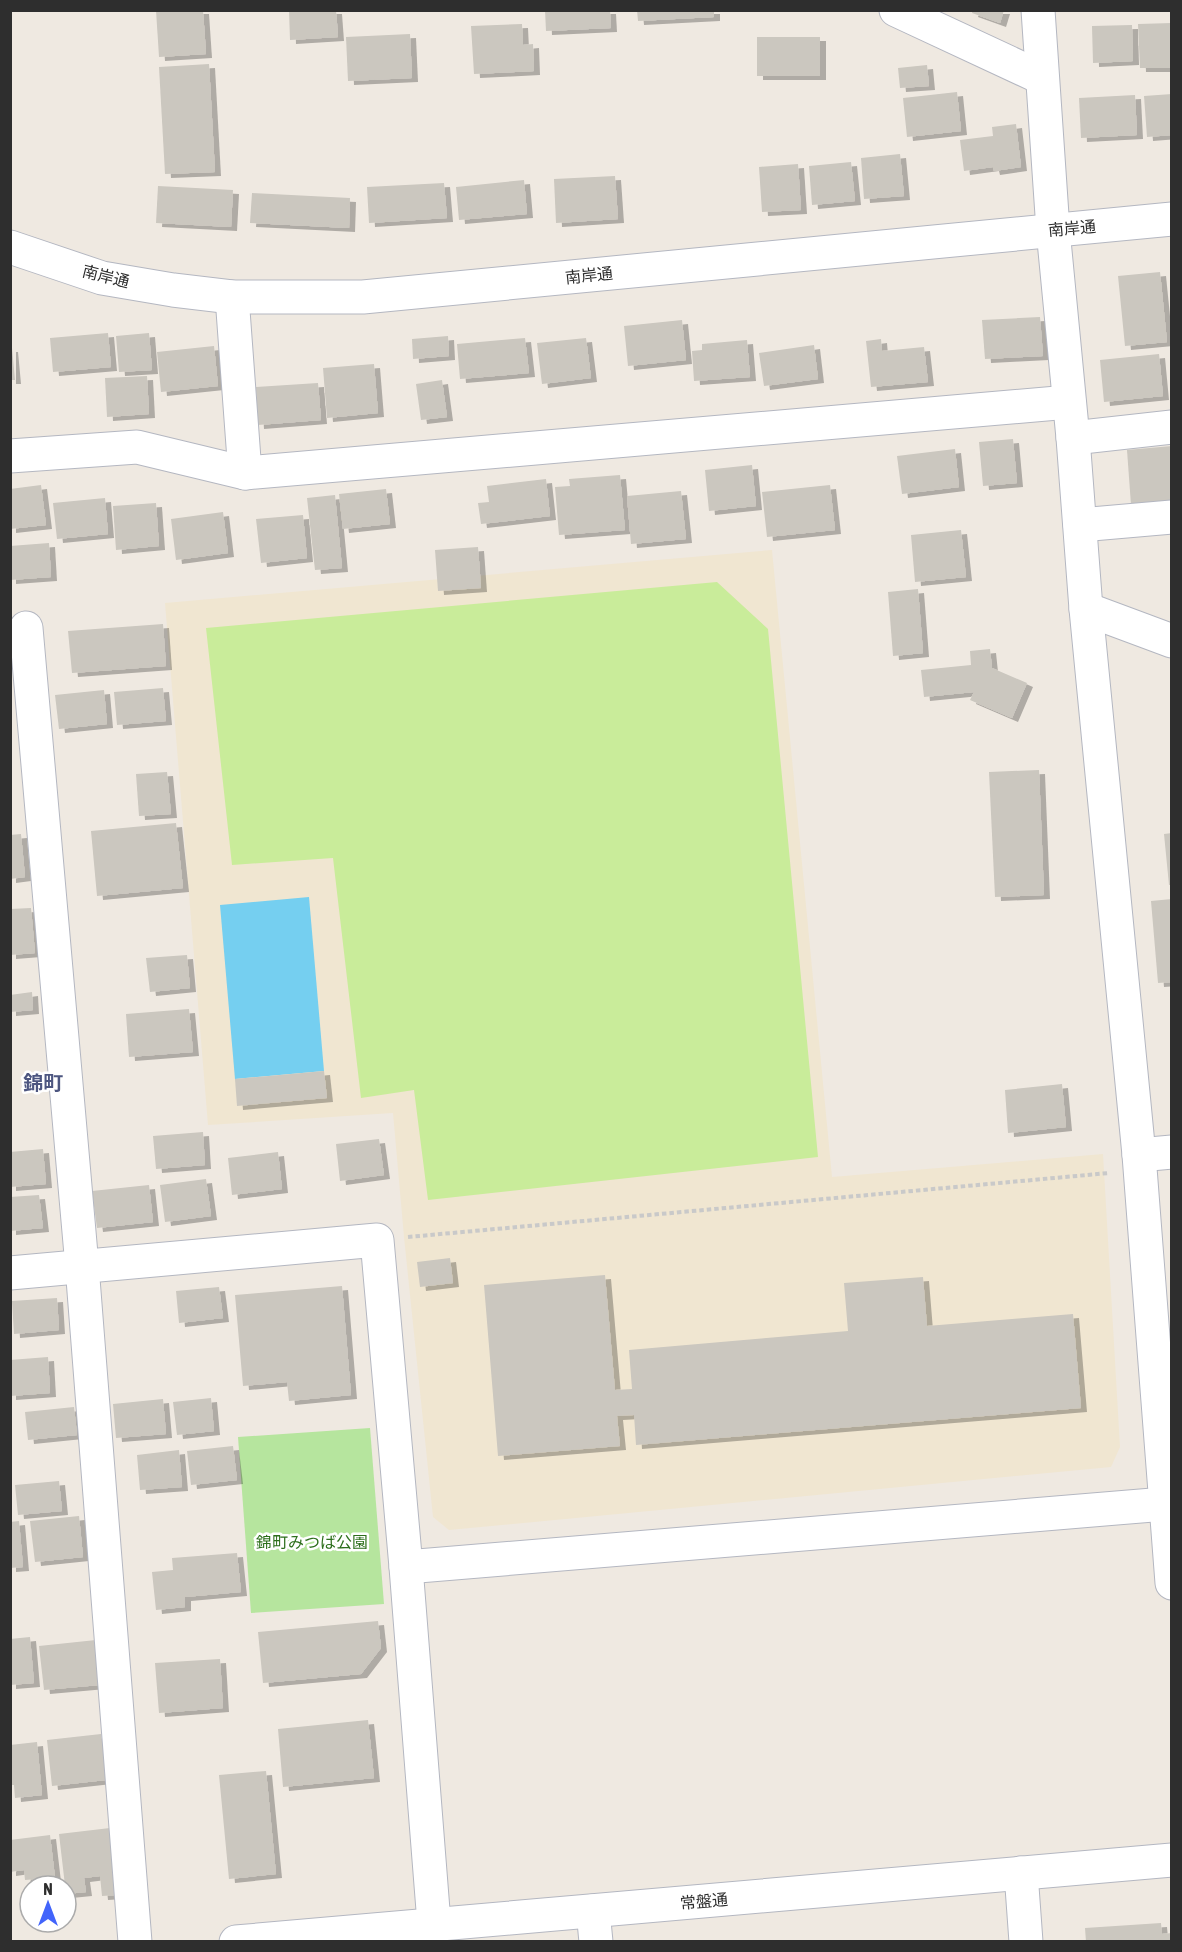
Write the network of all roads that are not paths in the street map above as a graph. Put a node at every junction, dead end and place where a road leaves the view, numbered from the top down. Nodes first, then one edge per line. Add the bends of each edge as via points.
1 (896, 10) edge
2 (1038, 10) edge
3 (1042, 78) junction
4 (1172, 219) edge
5 (1053, 230) junction
6 (10, 247) edge
7 (232, 297) junction
8 (1069, 402) junction
9 (1172, 427) edge
10 (1073, 438) junction
11 (10, 456) edge
12 (245, 473) junction
13 (1172, 517) edge
14 (1080, 525) junction
15 (1086, 609) junction
16 (26, 628) dead end
17 (1172, 641) edge
18 (1172, 1152) edge
19 (1139, 1162) junction
20 (82, 1266) junction
21 (10, 1273) edge
22 (1165, 1398) edge
23 (1165, 1504) junction
24 (406, 1567) junction
25 (1172, 1583) edge
26 (1172, 1860) edge
27 (1021, 1873) junction
28 (434, 1923) junction
29 (594, 1926) edge
30 (393, 1935) edge
31 (135, 1941) edge
32 (236, 1941) edge
33 (1026, 1941) edge

1 - 3 street
2 - 3 street
3 - 5 street
4 - 5 street, 南岸通
5 - 7 street, 南岸通 via 363,297
5 - 8 street
6 - 7 street, 南岸通 via 102,278
7 - 12 street
8 - 10 street
8 - 12 street
9 - 10 street
10 - 14 street
11 - 12 street via 137,447
13 - 14 street
14 - 15 street
15 - 17 street
15 - 19 street
16 - 20 street
18 - 19 street
19 - 22 street
20 - 21 street
20 - 24 street via 377,1240
20 - 31 street
22 - 23 street
23 - 24 street
23 - 25 street
24 - 28 street
26 - 27 street, 常盤通
27 - 29 street, 常盤通
27 - 33 street
28 - 29 street, 常盤通
28 - 30 street, 常盤通
30 - 32 street, 常盤通

